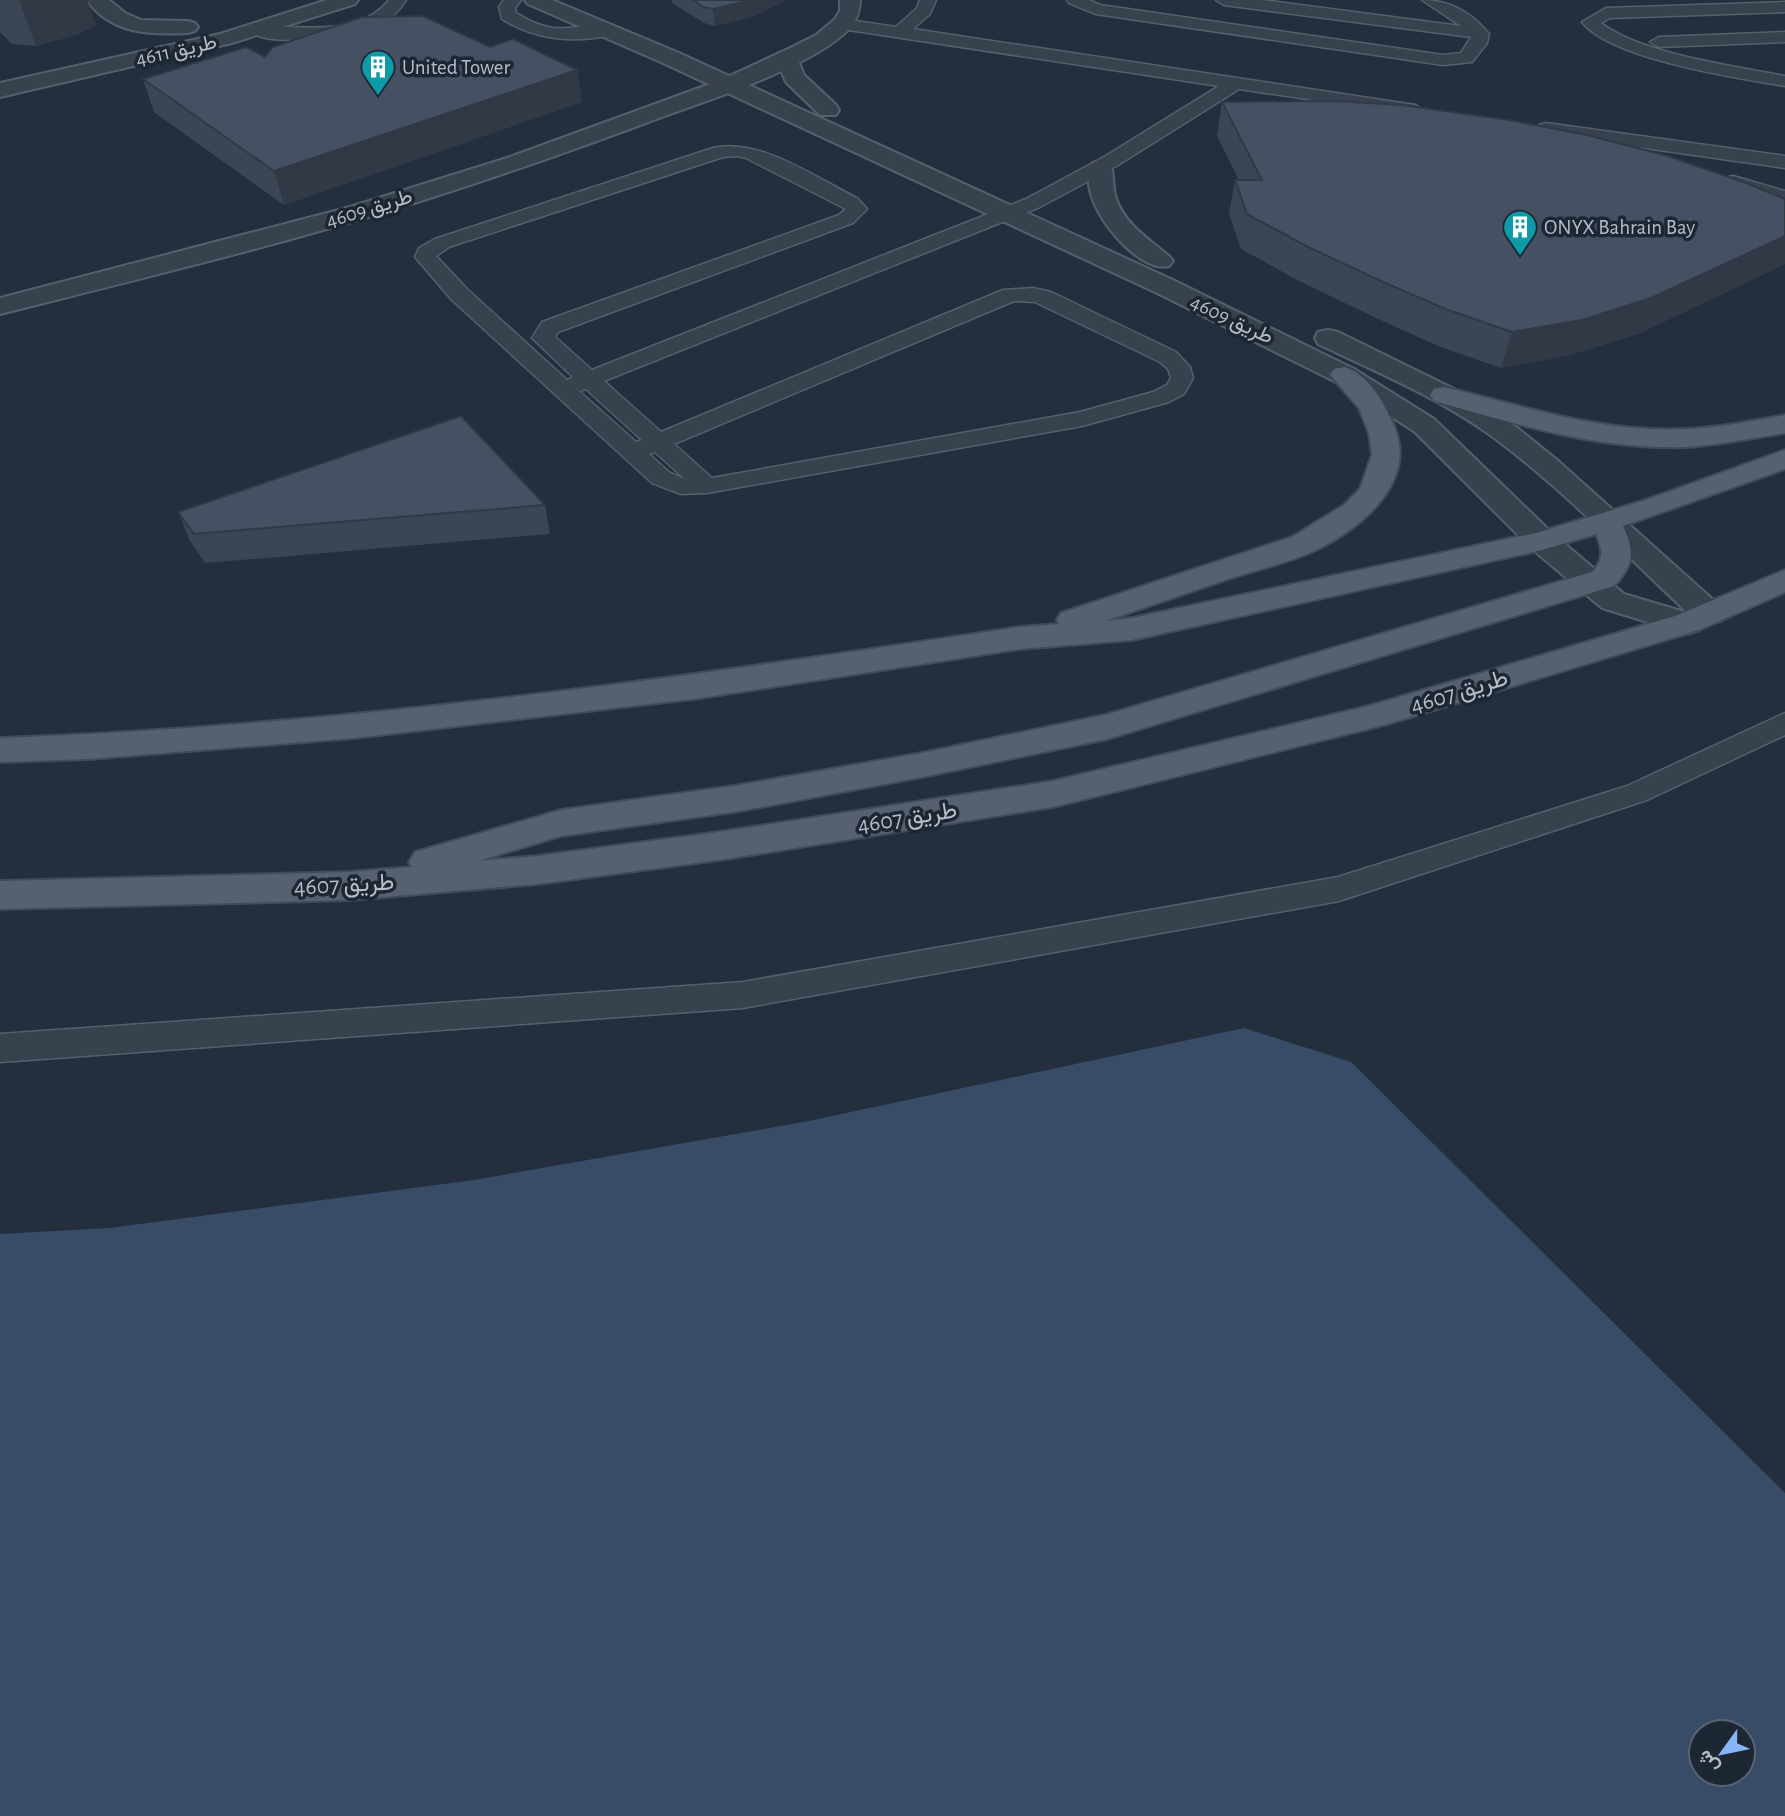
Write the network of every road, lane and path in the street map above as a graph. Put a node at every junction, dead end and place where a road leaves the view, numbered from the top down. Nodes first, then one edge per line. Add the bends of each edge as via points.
1 (97, 0) edge
2 (290, 0) edge
3 (348, 0) edge
4 (379, 0) edge
5 (398, 0) edge
6 (513, 0) edge
7 (535, 0) edge
8 (581, 0) edge
9 (850, 0) edge
10 (928, 0) edge
11 (1074, 0) edge
12 (1224, 0) edge
13 (1430, 0) edge
14 (1785, 7) edge
15 (890, 13) dead end
16 (835, 17) junction
17 (188, 27) junction
18 (872, 28) junction
19 (605, 31) junction
20 (261, 32) junction
21 (900, 32) junction
22 (1480, 34) junction
23 (1785, 37) edge
24 (225, 39) junction
25 (1630, 43) junction
26 (787, 58) junction
27 (1785, 68) edge
28 (1722, 69) junction
29 (0, 70) edge
30 (732, 77) junction
31 (1785, 81) edge
32 (1236, 83) junction
33 (0, 90) edge
34 (828, 110) junction
35 (1438, 113) edge
36 (1532, 127) edge
37 (1599, 137) junction
38 (1785, 162) edge
39 (1101, 168) junction
40 (1687, 168) edge
41 (436, 175) junction
42 (1710, 176) edge
43 (1785, 197) edge
44 (1023, 214) junction
45 (1160, 261) junction
46 (0, 291) edge
47 (0, 306) edge
48 (1344, 375) junction
49 (594, 386) junction
50 (570, 395) junction
51 (1444, 395) junction
52 (1785, 424) edge
53 (656, 442) junction
54 (634, 452) junction
55 (1785, 459) edge
56 (707, 486) junction
57 (1606, 522) junction
58 (1542, 541) junction
59 (1785, 580) edge
60 (1592, 584) junction
61 (1698, 618) junction
62 (1020, 638) junction
63 (1785, 723) edge
64 (0, 737) edge
65 (88, 747) junction
66 (0, 750) edge
67 (349, 886) junction
68 (0, 895) edge
69 (0, 1048) edge

1 - 17 street via 128,23
2 - 17 street, طريق 4611
3 - 24 street, طريق 4611
4 - 20 street
5 - 20 lane via 388,16 338,32
6 - 19 lane via 508,15 545,34 576,36
7 - 19 street, طريق 4609
8 - 30 street, طريق 4609
9 - 16 street, طريق 4609 via 850,11
10 - 21 lane via 924,10
11 - 22 lane via 1096,9 1443,60 1466,58
12 - 22 lane
13 - 22 lane
14 - 25 lane via 1606,13 1590,22
15 - 18 lane
16 - 18 lane
16 - 26 street, طريق 4609 via 823,38
16 - 30 street, طريق 4609
17 - 29 street, طريق 4611
18 - 21 lane
19 - 30 street, طريق 4609
20 - 24 street
21 - 32 lane
23 - 25 lane
24 - 33 street, طريق 4611
25 - 28 lane
26 - 30 street, طريق 4609
26 - 34 street via 794,77
27 - 28 lane
28 - 31 lane
30 - 34 street, طريق 4609
30 - 41 street, طريق 4609
30 - 44 street, طريق 4609
32 - 35 lane
32 - 39 lane
34 - 44 street, طريق 4609
36 - 37 lane
37 - 38 lane
37 - 40 lane
39 - 44 lane
39 - 45 street via 1099,184 1111,216
41 - 46 street, طريق 4609
41 - 47 street, طريق 4609 via 240,245
42 - 43 lane
44 - 45 street, طريق 4609
44 - 48 street, طريق 4609
44 - 49 lane
45 - 51 street, طريق 4609
48 - 58 street, طريق 4609 via 1424,425
48 - 62 main road via 1372,406 1387,455 1374,492 1355,511 1303,544
49 - 50 lane
49 - 50 lane via 543,338 550,327 846,219 855,212 855,205 752,153 728,150 426,251 428,262 444,279
49 - 53 lane
50 - 54 lane
51 - 52 main road via 1532,420 1618,435 1685,438
51 - 57 street, طريق 4609 via 1506,433
53 - 54 lane
53 - 56 lane
53 - 56 lane via 1011,295 1043,297 1168,357 1179,367 1182,379 1161,397 1082,419
54 - 56 lane via 669,484
55 - 57 main road
57 - 58 main road
57 - 60 main road via 1618,561 1613,571
57 - 61 street, طريق 4609
58 - 60 street, طريق 4609
58 - 62 main road via 1132,629
59 - 61 main road, طريق 4607
60 - 61 street, طريق 4609 via 1613,601 1649,614
60 - 67 main road via 1107,727 779,791 561,823
61 - 67 main road, طريق 4607 via 1372,717 1053,794 577,865
62 - 65 main road via 693,688 354,726
63 - 69 lane via 1637,793 1339,889 743,995
64 - 65 main road
65 - 66 main road
67 - 68 main road, طريق 4607

